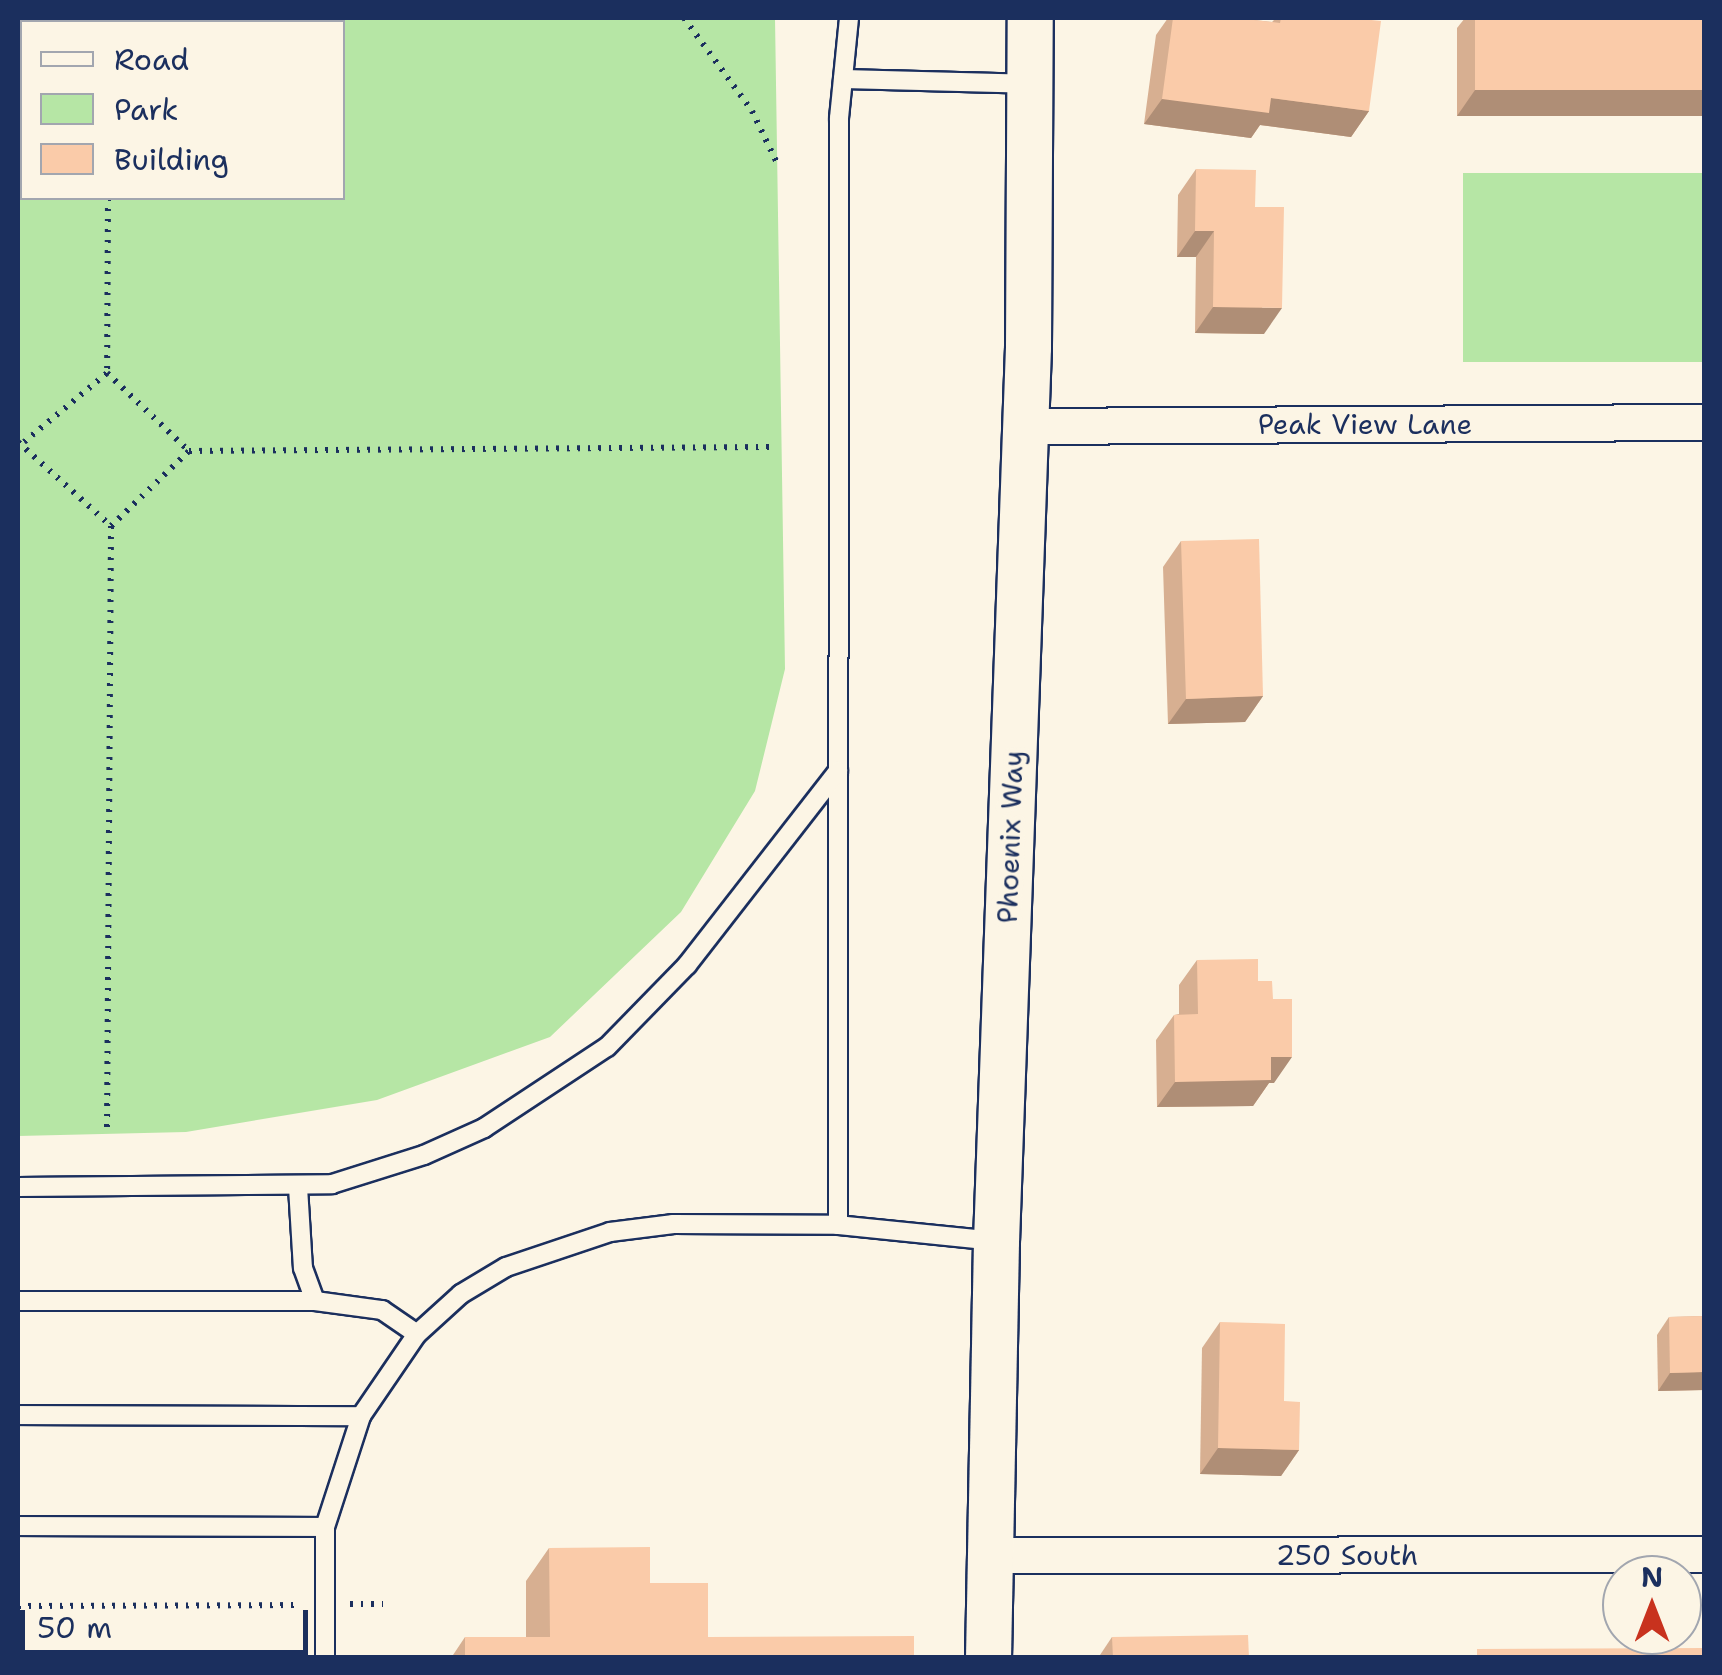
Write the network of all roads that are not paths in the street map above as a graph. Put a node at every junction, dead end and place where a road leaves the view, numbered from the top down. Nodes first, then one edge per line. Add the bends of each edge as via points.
1 (848, 18) edge
2 (1030, 18) edge
3 (843, 78) junction
4 (1030, 84) junction
5 (1704, 422) edge
6 (1025, 426) junction
7 (838, 771) junction
8 (18, 1186) edge
9 (298, 1186) junction
10 (838, 1226) junction
11 (996, 1242) junction
12 (18, 1301) edge
13 (315, 1302) junction
14 (417, 1334) junction
15 (18, 1415) edge
16 (360, 1416) junction
17 (18, 1526) edge
18 (325, 1527) junction
19 (1704, 1554) edge
20 (990, 1556) junction
21 (325, 1658) edge
22 (988, 1658) edge

1 - 3 lane
2 - 4 street, Phoenix Way
3 - 4 lane
3 - 7 lane
4 - 6 street, Phoenix Way
5 - 6 street, Peak View Lane
6 - 11 street, Phoenix Way
7 - 9 lane via 686,965 607,1048 552,1088 440,1148 346,1180
7 - 10 lane
8 - 9 lane
9 - 13 lane via 302,1268
10 - 11 lane
10 - 14 lane via 672,1224 610,1232 506,1267 461,1294
11 - 20 street, Phoenix Way
12 - 13 lane
13 - 14 lane via 382,1310
14 - 16 lane
15 - 16 lane
16 - 18 lane
17 - 18 lane
18 - 21 lane
19 - 20 street, 250 South
20 - 22 street, Phoenix Way

